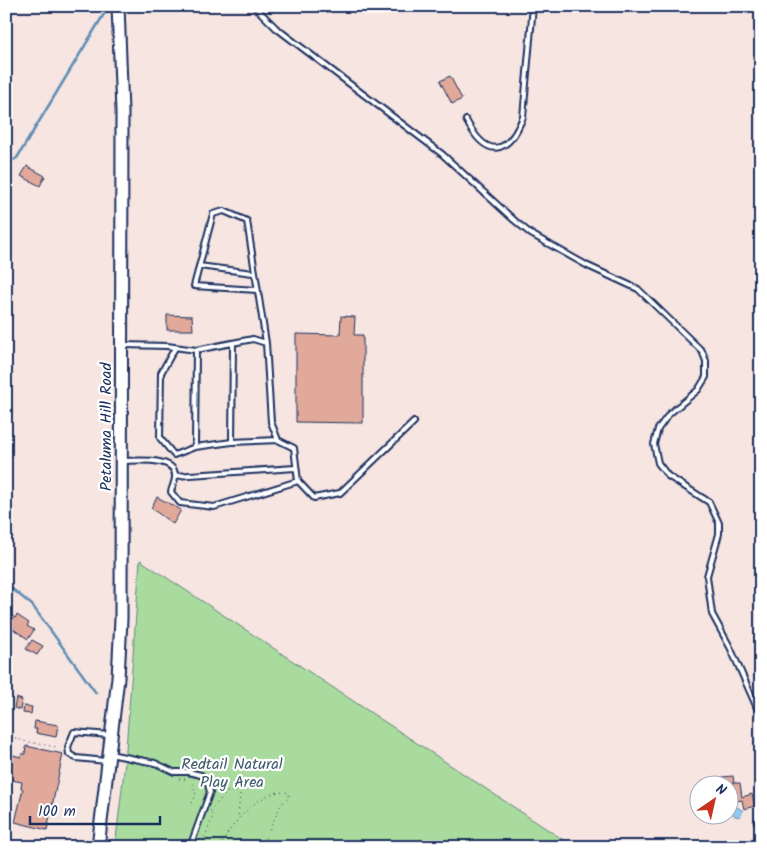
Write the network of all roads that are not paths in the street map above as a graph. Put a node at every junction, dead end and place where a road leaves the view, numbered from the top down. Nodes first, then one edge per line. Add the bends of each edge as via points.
1 (118, 6) edge
2 (254, 6) edge
3 (534, 6) edge
4 (466, 120) dead end
5 (199, 266) junction
6 (253, 273) junction
7 (258, 290) junction
8 (266, 343) junction
9 (233, 344) junction
10 (122, 345) junction
11 (175, 348) junction
12 (196, 350) junction
13 (414, 422) dead end
14 (278, 440) junction
15 (232, 442) junction
16 (195, 447) junction
17 (174, 455) junction
18 (122, 461) junction
19 (167, 462) junction
20 (296, 468) junction
21 (176, 476) junction
22 (298, 481) junction
23 (761, 717) edge
24 (111, 735) junction
25 (109, 758) junction
26 (98, 847) edge
27 (190, 847) edge

1 - 10 main road, Petaluma Hill Road via 122,112
2 - 23 lane via 276,28 442,154 531,234 638,289 702,351 706,377 698,390 658,429 654,444 658,463 668,476 709,502 719,523 707,576 712,614
3 - 4 lane via 523,117 516,134 504,145 495,148 485,146
5 - 6 lane
5 - 6 lane via 213,214 224,211 247,221
5 - 7 lane via 194,286
6 - 7 lane
7 - 8 lane
8 - 9 lane via 253,339
8 - 14 lane via 271,422
9 - 12 lane
9 - 15 lane
10 - 11 lane
10 - 18 main road, Petaluma Hill Road
11 - 12 lane
11 - 17 lane via 161,373 160,438
12 - 16 lane
13 - 22 lane via 340,494 314,498
14 - 15 lane
14 - 20 lane via 294,448
15 - 16 lane
16 - 17 lane
17 - 19 lane
18 - 19 lane
18 - 24 main road, Petaluma Hill Road via 121,619
19 - 21 lane via 174,468
20 - 21 lane
20 - 22 lane
21 - 22 lane via 171,492 180,503 214,507
24 - 25 main road, Petaluma Hill Road
24 - 25 lane via 74,732 68,747 69,754 76,758
25 - 26 main road, Petaluma Hill Road
25 - 27 lane via 155,763 174,772 195,773 207,780 210,792

